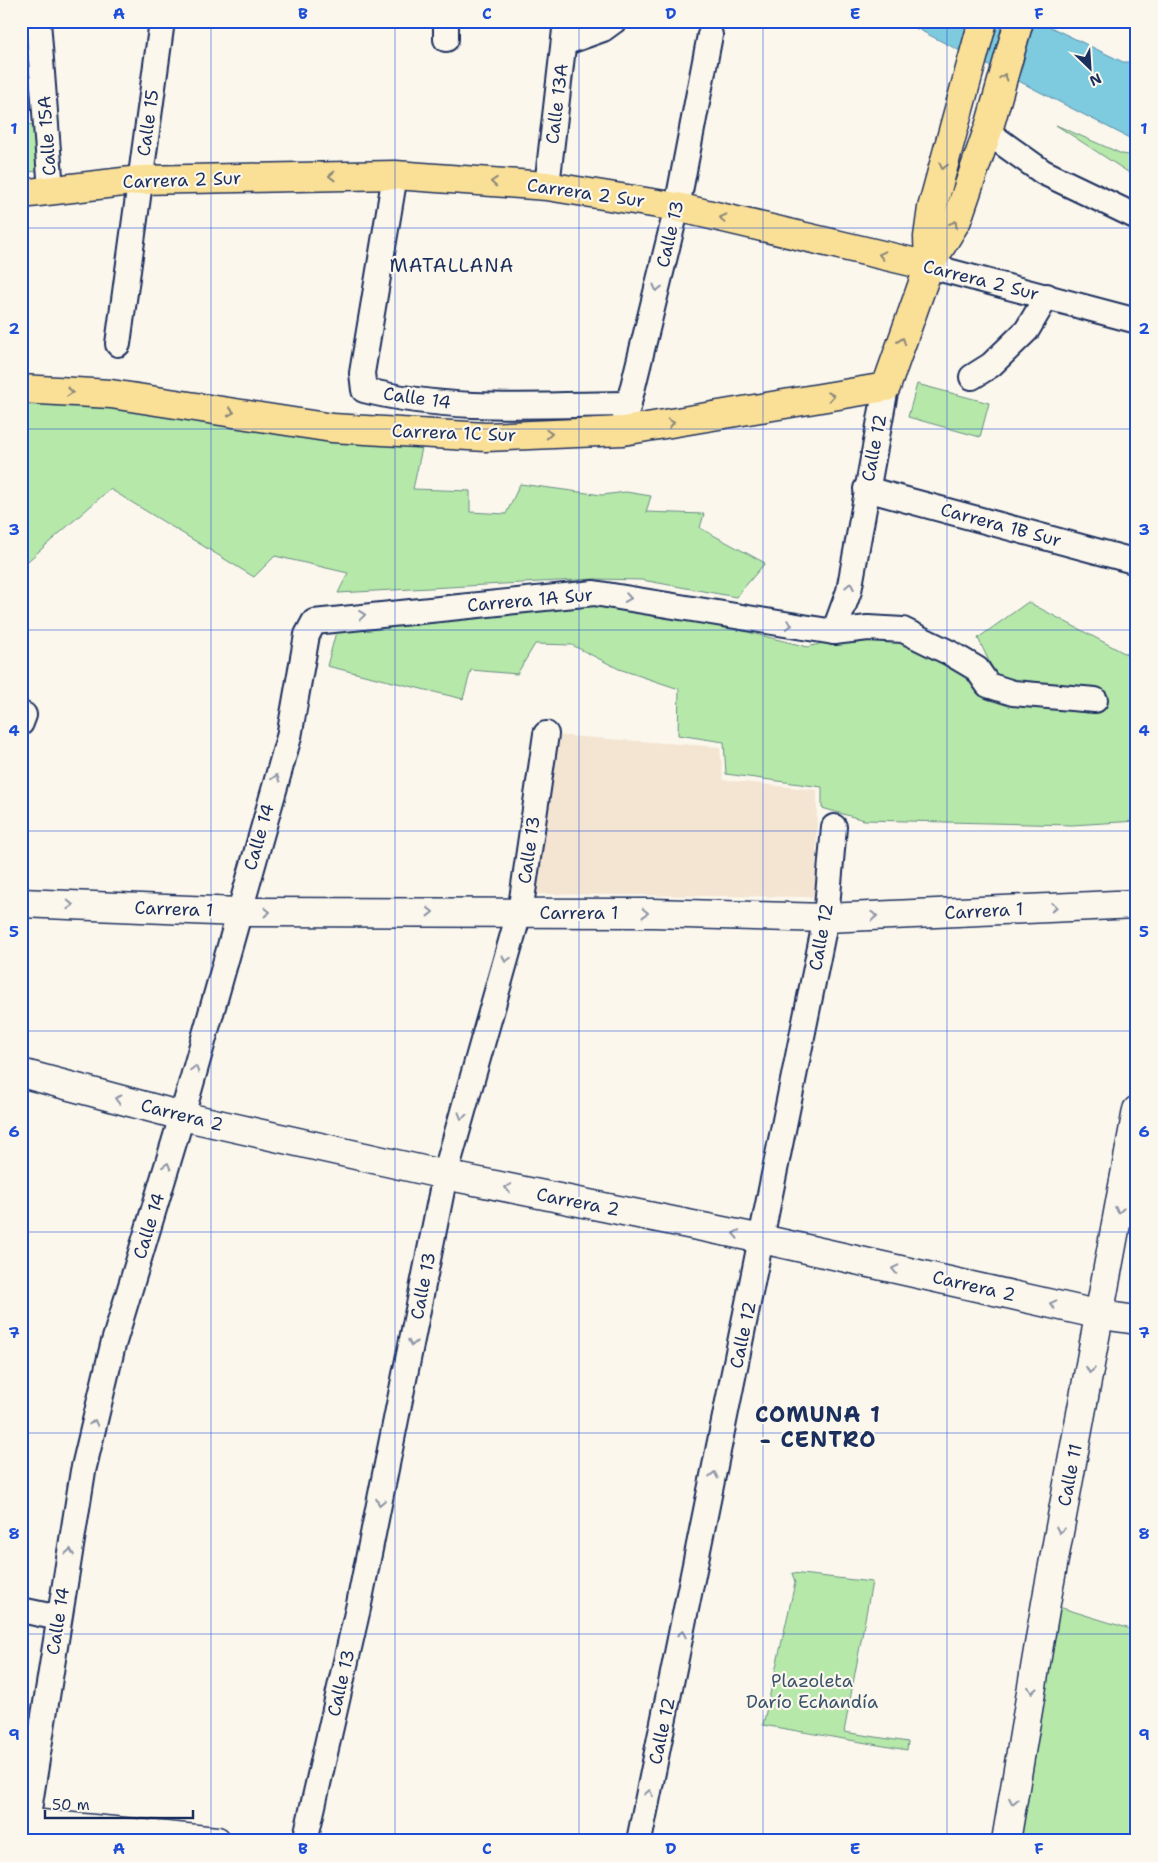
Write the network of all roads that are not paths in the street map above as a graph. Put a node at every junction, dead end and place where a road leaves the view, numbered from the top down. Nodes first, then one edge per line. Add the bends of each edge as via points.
1 (38, 21) edge
2 (162, 21) edge
3 (614, 21) edge
4 (983, 21) edge
5 (1019, 21) edge
6 (565, 32) edge
7 (710, 35) dead end
8 (989, 128) junction
9 (396, 174) junction
10 (140, 180) junction
11 (547, 186) junction
12 (51, 190) junction
13 (21, 194) edge
14 (677, 207) junction
15 (1137, 217) edge
16 (929, 266) junction
17 (1047, 296) junction
18 (1137, 321) edge
19 (118, 344) dead end
20 (972, 377) dead end
21 (886, 387) junction
22 (21, 389) edge
23 (629, 404) junction
24 (623, 431) junction
25 (866, 489) junction
26 (1137, 562) edge
27 (314, 622) joint
28 (834, 632) junction
29 (1095, 700) dead end
30 (546, 734) dead end
31 (834, 827) dead end
32 (21, 903) edge
33 (1137, 904) edge
34 (238, 912) junction
35 (519, 912) junction
36 (826, 918) junction
37 (21, 1073) edge
38 (1137, 1110) edge
39 (182, 1116) junction
40 (446, 1175) junction
41 (762, 1239) junction
42 (1101, 1315) junction
43 (1137, 1320) edge
44 (21, 1610) edge
45 (59, 1618) junction
46 (24, 1828) edge
47 (217, 1841) edge
48 (305, 1841) edge
49 (639, 1841) edge
50 (1006, 1841) edge

1 - 12 street, Calle 15A
2 - 10 street, Calle 15
3 - 6 street via 603,29
4 -> 16 main road, Calle 12 via 932,208
8 -> 5 main road, Calle 12
6 - 11 street, Calle 13A
7 - 14 street, Calle 13
8 - 15 street via 1043,172
16 -> 8 main road, Calle 12 via 957,220
9 -> 10 main road, Carrera 2 Sur
11 -> 9 main road, Carrera 2 Sur
9 - 23 street, Calle 14 via 362,373 364,390 397,398 476,405
10 - 12 main road, Carrera 2 Sur
10 - 19 street, Calle 15
11 - 14 main road, Carrera 2 Sur
12 - 13 main road, Carrera 2 Sur
16 -> 14 main road, Carrera 2 Sur
14 -> 23 street, Calle 13
16 - 17 street, Carrera 2 Sur
21 -> 16 main road, Calle 12
17 - 18 street, Carrera 2 Sur
17 - 20 street via 1027,330 991,365
24 -> 21 main road, Carrera 1C Sur
21 - 25 street, Calle 12
22 -> 24 main road, Carrera 1C Sur via 111,394 332,428 486,437
23 - 24 street, Calle 13
25 - 26 street, Carrera 1B Sur
28 -> 25 street, Calle 12 via 849,592
27 -> 28 street, Carrera 1A Sur via 594,592
34 -> 27 street, Calle 14 via 289,737 307,635
28 - 29 street, Carrera 1A Sur via 868,628 903,630 977,669 988,686 1013,693
30 - 35 street, Calle 13
31 - 36 street, Calle 12
32 -> 34 main road, Carrera 1
36 -> 33 main road, Carrera 1
34 -> 35 main road, Carrera 1
39 -> 34 street, Calle 14
35 -> 36 main road, Carrera 1
35 -> 40 street, Calle 13
36 - 41 street, Calle 12
39 -> 37 main road, Carrera 2
38 -> 42 main road, Calle 11
39 - 40 main road, Carrera 2
45 -> 39 street, Calle 14 via 83,1471 113,1345
41 -> 40 main road, Carrera 2
40 -> 48 street, Calle 13 via 359,1604
42 -> 41 main road, Carrera 2
49 -> 41 street, Calle 12
42 - 43 main road, Carrera 2
42 -> 50 main road, Calle 11 via 1046,1603
44 - 45 street
45 - 46 street, Calle 14
46 - 47 main road

